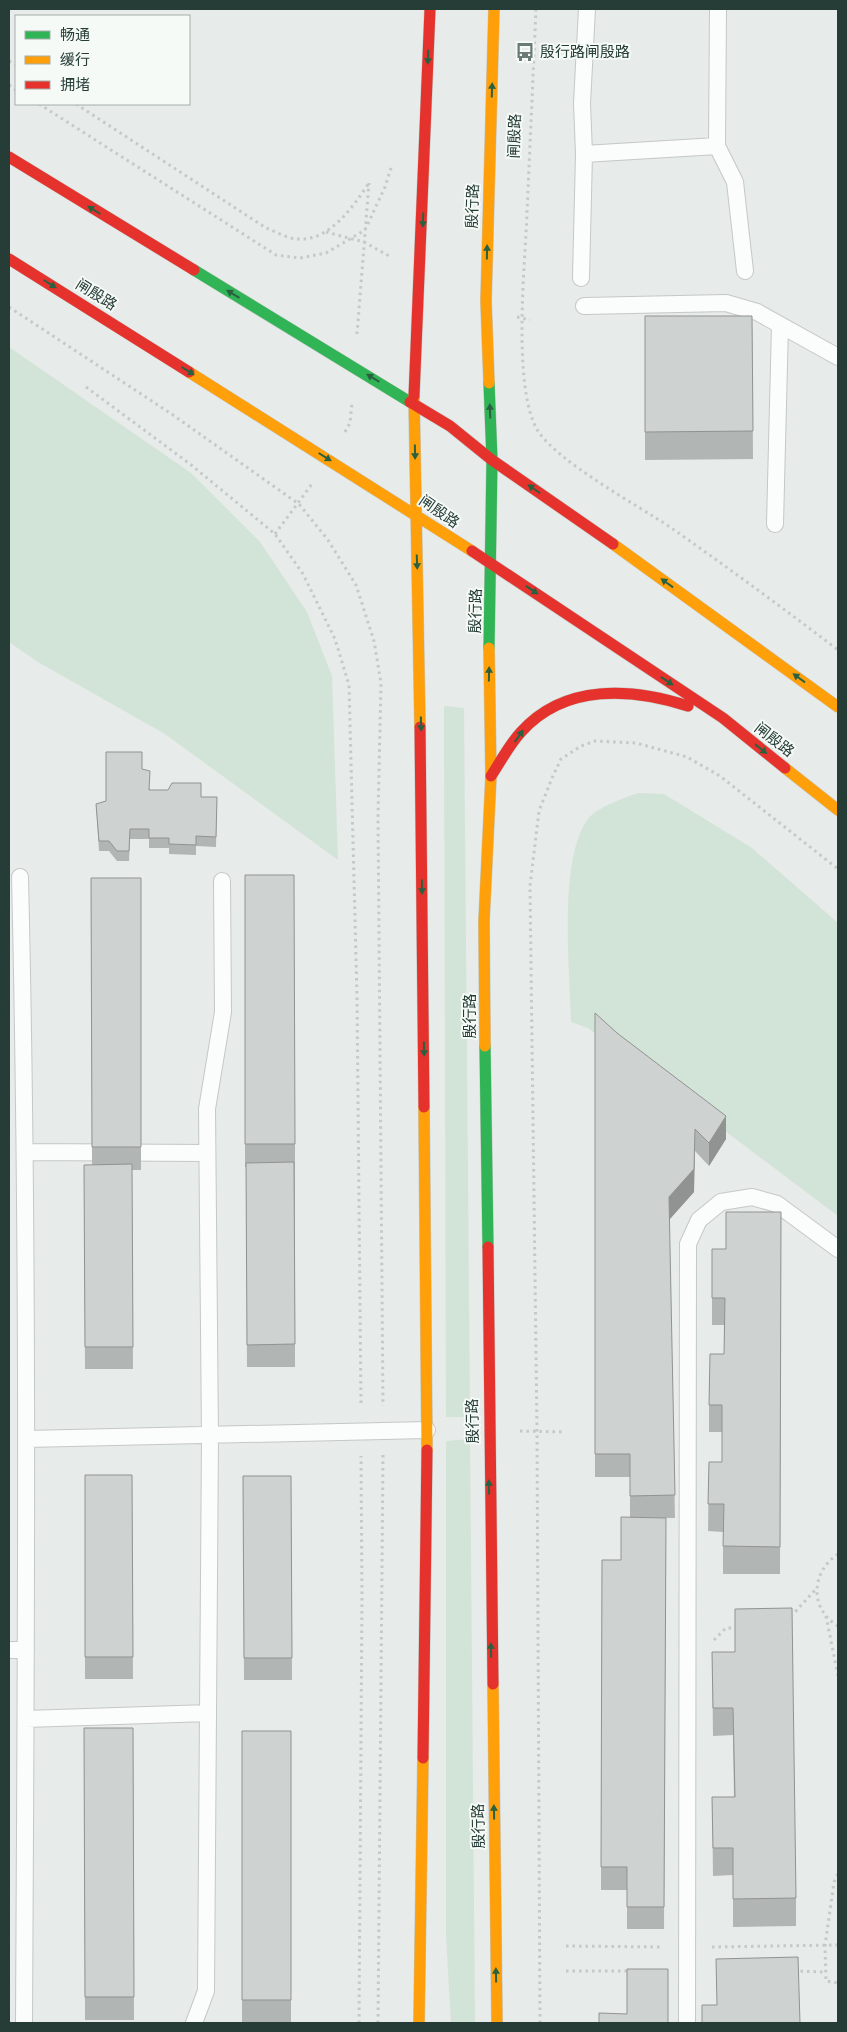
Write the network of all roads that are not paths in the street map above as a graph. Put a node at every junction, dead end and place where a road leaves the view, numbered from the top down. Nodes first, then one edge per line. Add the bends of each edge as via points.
1 (430, 9) edge
2 (494, 9) edge
3 (587, 9) edge
4 (718, 9) edge
5 (717, 146) junction
6 (584, 154) junction
7 (9, 157) edge
8 (9, 258) edge
9 (745, 271) dead end
10 (580, 278) dead end
11 (584, 306) dead end
12 (780, 325) junction
13 (838, 357) edge
14 (414, 403) junction
15 (492, 460) junction
16 (416, 513) junction
17 (775, 524) dead end
18 (492, 563) junction
19 (838, 707) edge
20 (723, 718) junction
21 (491, 776) junction
22 (838, 810) edge
23 (20, 878) dead end
24 (222, 881) dead end
25 (15, 963) edge
26 (25, 1152) junction
27 (207, 1153) junction
28 (838, 1249) edge
29 (427, 1430) junction
30 (210, 1437) junction
31 (27, 1439) junction
32 (9, 1650) edge
33 (26, 1650) junction
34 (208, 1713) junction
35 (26, 1718) junction
36 (24, 2023) edge
37 (194, 2023) edge
38 (419, 2023) edge
39 (496, 2023) edge
40 (687, 2023) edge

1 -> 14 main road
15 -> 2 main road, 殷行路 via 486,301
3 - 6 lane via 582,103
4 - 5 lane
5 - 6 lane
5 - 9 lane via 734,182
6 - 10 lane
14 -> 7 main road
8 -> 16 main road, 闸殷路
11 - 12 lane via 726,303 757,312
12 - 13 lane
12 - 17 lane
14 - 15 main road via 450,426
14 -> 16 main road
15 - 18 main road, 殷行路
19 -> 15 main road via 645,566
16 - 18 main road, 闸殷路 via 436,530
16 -> 29 main road
18 -> 20 main road, 闸殷路
21 -> 18 main road, 殷行路
21 -> 20 main road via 525,727 560,704 593,692 631,691 662,696
20 -> 22 main road, 闸殷路
39 -> 21 main road, 殷行路 via 484,921
23 - 25 lane
24 - 27 lane via 223,1012 207,1109
25 - 26 lane
26 - 27 lane
26 - 31 lane
27 - 30 lane
28 - 40 lane via 777,1204 752,1197 721,1202 699,1220 688,1244
29 - 30 lane
29 - 38 main road
30 - 31 lane
30 - 34 lane
31 - 33 lane
32 - 33 lane
33 - 35 lane
34 - 35 lane
34 - 37 lane via 206,1990
35 - 36 lane

